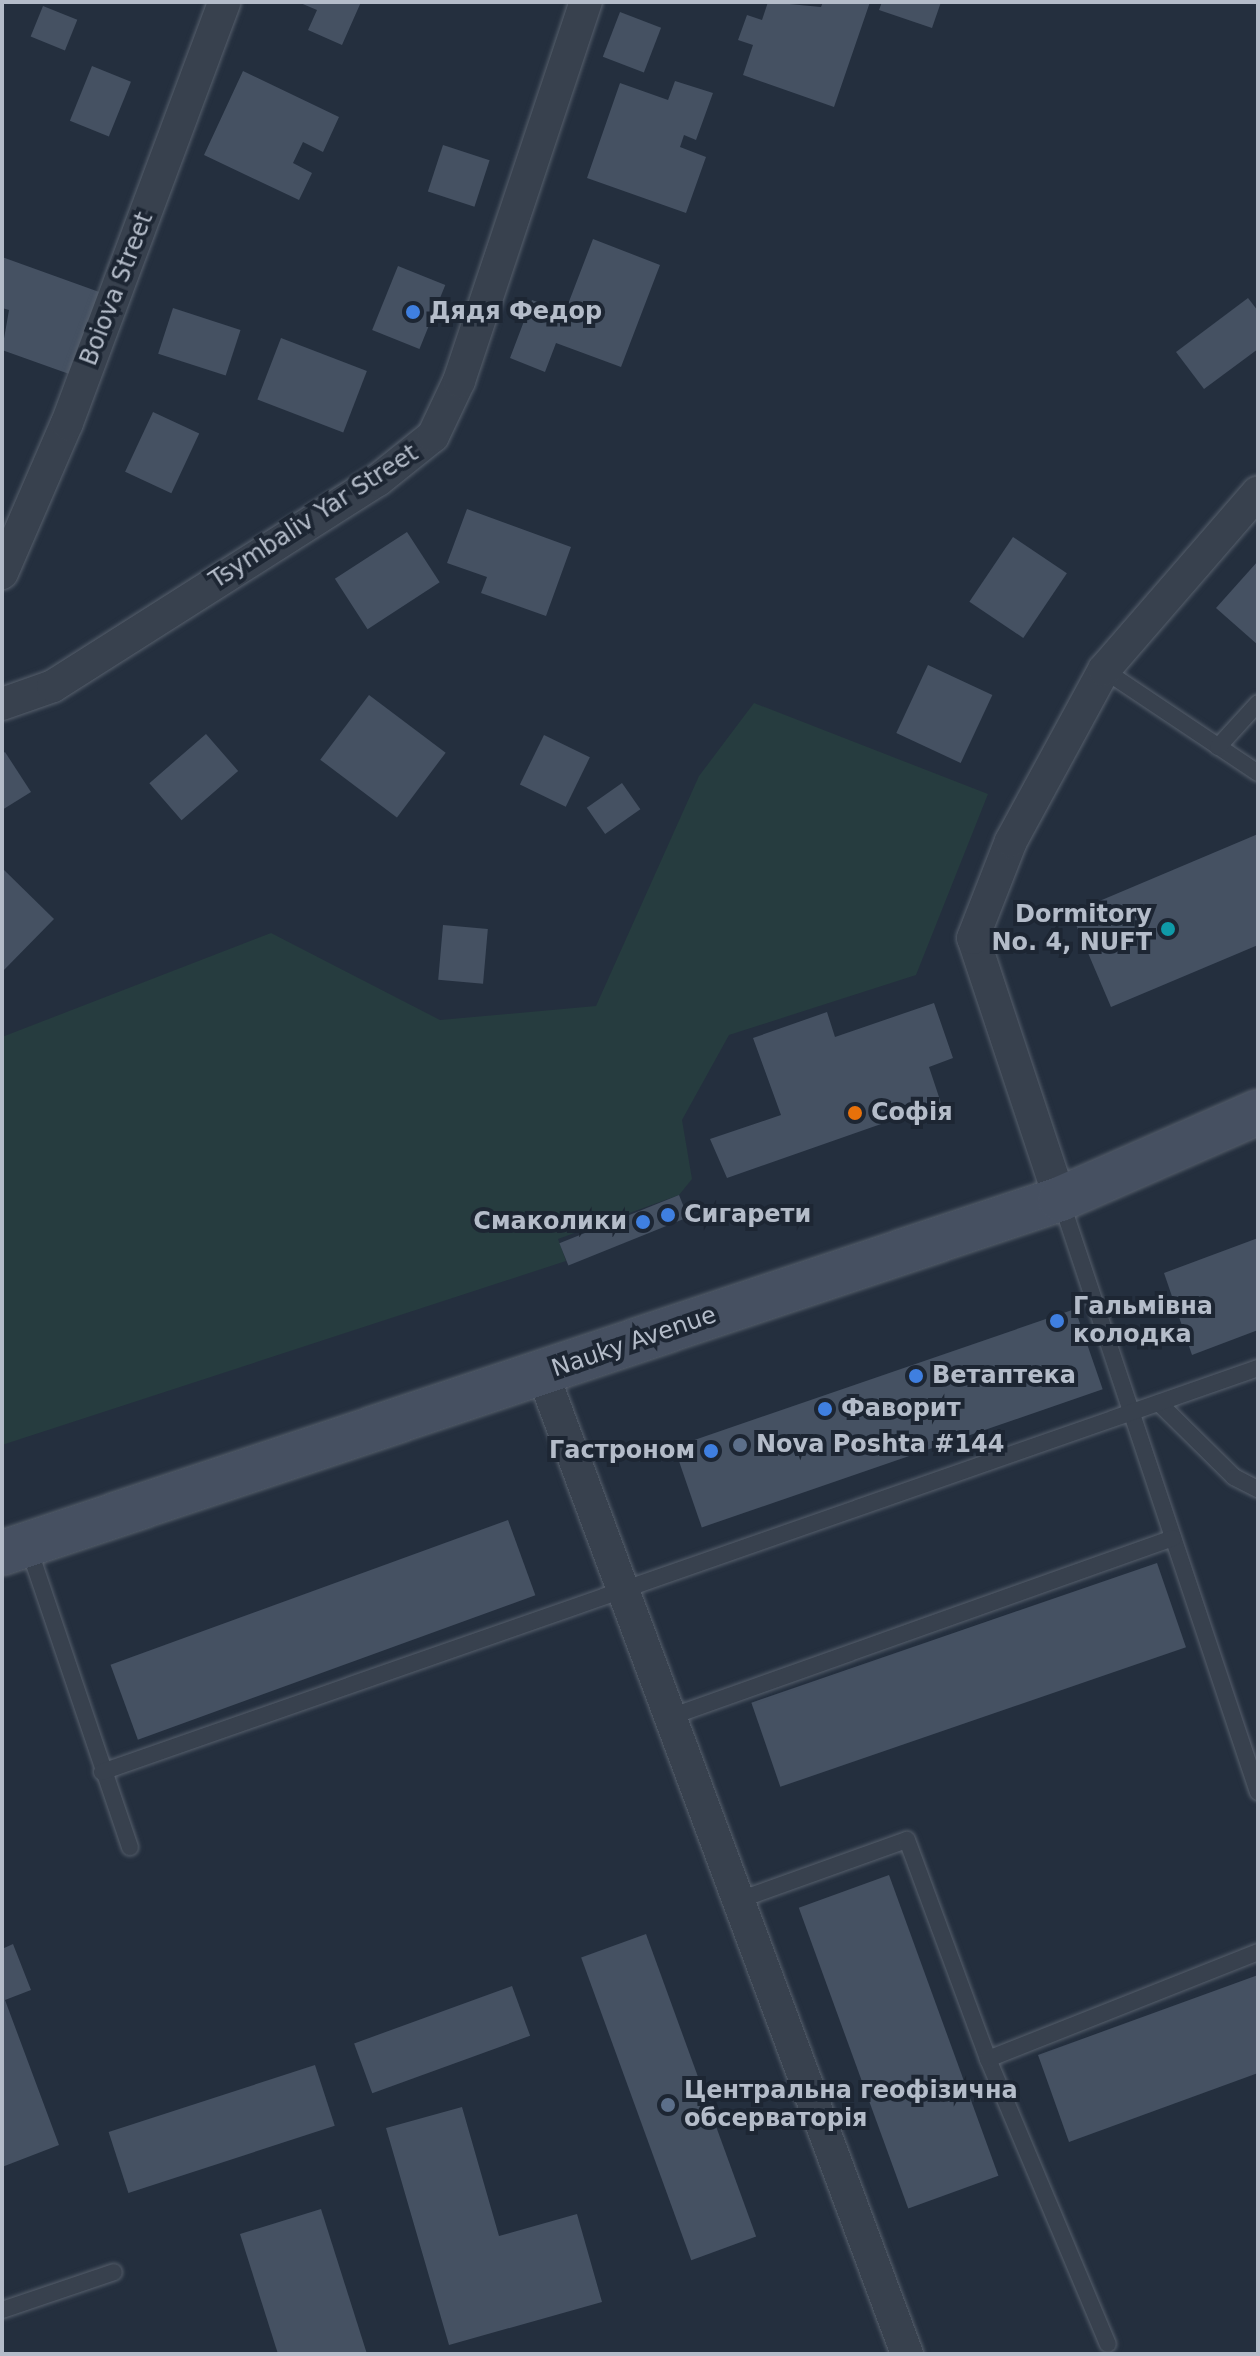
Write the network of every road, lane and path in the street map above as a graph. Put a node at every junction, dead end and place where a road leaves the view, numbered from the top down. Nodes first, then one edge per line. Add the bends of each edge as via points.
1 (224, 2) edge
2 (586, 2) edge
3 (1258, 492) edge
4 (2, 573) edge
5 (1104, 670) junction
6 (1258, 703) edge
7 (2, 704) edge
8 (1218, 747) junction
9 (1258, 773) edge
10 (1258, 1112) edge
11 (1060, 1199) junction
12 (1258, 1368) edge
13 (542, 1372) junction
14 (1159, 1403) junction
15 (1133, 1412) junction
16 (1258, 1489) edge
17 (1173, 1538) junction
18 (15, 1549) edge
19 (621, 1586) junction
20 (670, 1717) junction
21 (102, 1772) junction
22 (1258, 1792) edge
23 (130, 1847) dead end
24 (739, 1900) junction
25 (1258, 1952) edge
26 (988, 2059) junction
27 (114, 2272) dead end
28 (2, 2310) edge
29 (1108, 2344) dead end
30 (907, 2354) edge

1 - 4 street, Boiova Street via 67,423
2 - 7 street, Tsymbaliv Yar Street via 459,381 433,436 378,480 53,686
3 - 5 street
5 - 8 lane
5 - 11 street via 1011,841 973,938
6 - 8 lane
8 - 9 lane
10 - 11 main road, Nauky Avenue
11 - 13 main road, Nauky Avenue
11 - 15 lane
12 - 14 lane
13 - 18 main road, Nauky Avenue
13 - 19 street
14 - 15 lane
14 - 16 lane via 1234,1477
15 - 17 lane
15 - 19 lane
17 - 20 lane
17 - 22 lane
18 - 21 lane
19 - 20 street
19 - 21 lane
20 - 24 street
21 - 23 lane
24 - 26 lane via 907,1840
24 - 30 street
25 - 26 lane
26 - 29 lane
27 - 28 lane

